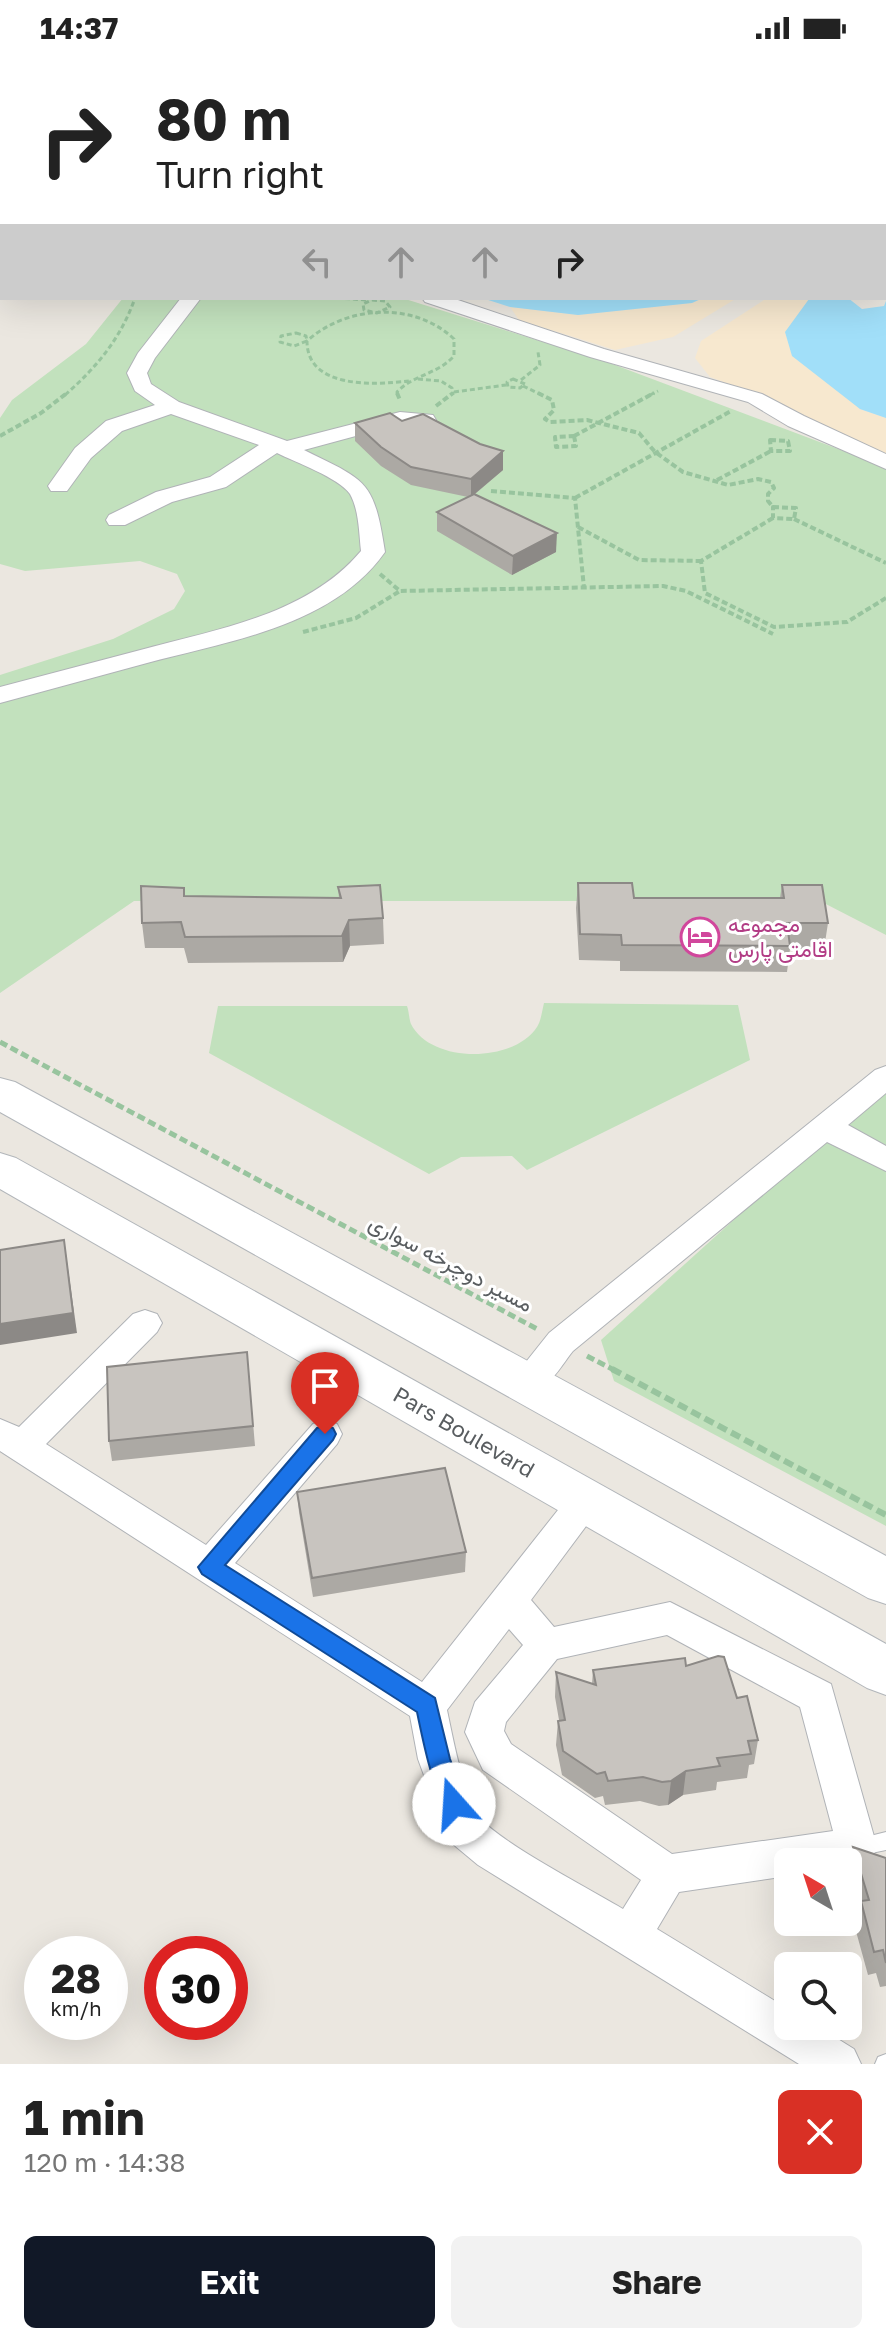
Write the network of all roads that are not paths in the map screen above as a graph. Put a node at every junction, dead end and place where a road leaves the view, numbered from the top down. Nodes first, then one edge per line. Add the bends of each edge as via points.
1 (189, 300) edge
2 (438, 300) edge
3 (171, 407) junction
4 (427, 414) edge
5 (281, 446) junction
6 (886, 462) edge
7 (59, 486) dead end
8 (117, 520) dead end
9 (0, 695) edge
10 (886, 1077) edge
11 (0, 1093) edge
12 (826, 1127) junction
13 (886, 1160) edge
14 (0, 1169) edge
15 (145, 1323) dead end
16 (527, 1382) junction
17 (325, 1434) dead end
18 (10, 1440) edge
19 (586, 1502) junction
20 (209, 1567) junction
21 (886, 1582) edge
22 (510, 1602) junction
23 (546, 1645) junction
24 (886, 1671) edge
25 (427, 1706) junction
26 (871, 1844) edge
27 (667, 1874) junction
28 (630, 1936) junction
29 (839, 2064) edge

1 - 3 street via 137,373 142,387
2 - 6 street via 755,398
3 - 5 street
3 - 7 street via 114,426 83,453
4 - 5 street
5 - 8 street via 218,482 164,497
5 - 9 street via 359,490 372,529 373,552 351,578 255,627
10 - 12 street
11 - 16 main road
12 - 13 street
12 - 16 street via 561,1342
14 - 19 main road, Pars Boulevard
15 - 18 street
16 - 21 main road
17 - 20 street
18 - 20 street
19 - 22 street
19 - 24 main road, Pars Boulevard
20 - 25 street
22 - 23 street
22 - 25 street
23 - 26 street via 670,1618 817,1696
23 - 27 street via 489,1714 484,1732 497,1757
25 - 28 street via 438,1759 462,1827 492,1852
26 - 27 street
27 - 28 street
28 - 29 street

